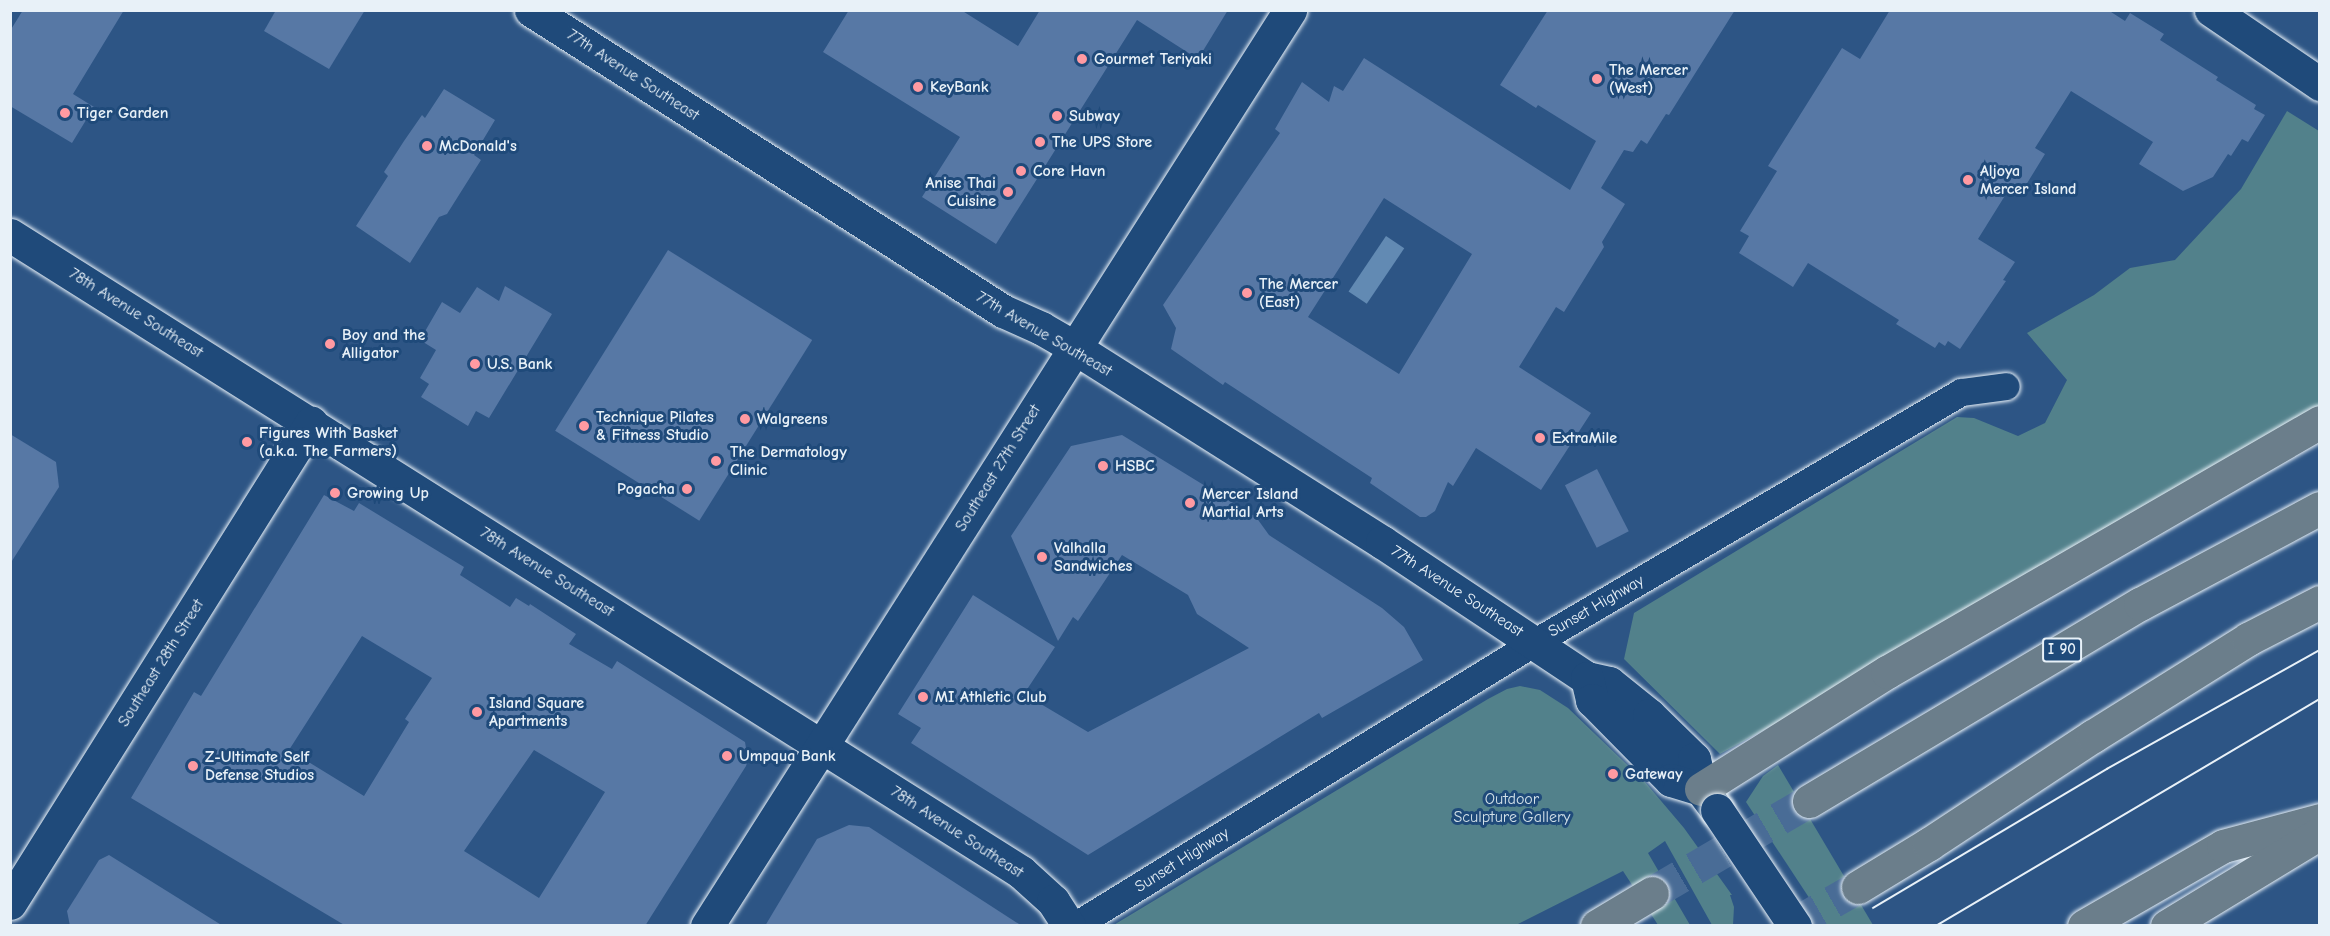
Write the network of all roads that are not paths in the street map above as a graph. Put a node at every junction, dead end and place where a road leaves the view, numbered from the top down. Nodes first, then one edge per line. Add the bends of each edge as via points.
1 (531, 10) edge
2 (1290, 10) edge
3 (2211, 10) edge
4 (2319, 84) edge
5 (10, 235) edge
6 (1075, 348) junction
7 (2006, 386) dead end
8 (2319, 422) edge
9 (311, 423) junction
10 (2319, 508) edge
11 (2319, 602) edge
12 (1535, 642) junction
13 (820, 744) junction
14 (1709, 799) junction
15 (1809, 801) tunnel mouth
16 (2319, 820) edge
17 (2319, 833) edge
18 (1858, 887) tunnel mouth
19 (10, 903) edge
20 (707, 926) edge
21 (1071, 926) edge
22 (1584, 926) edge
23 (1598, 926) edge
24 (1795, 926) edge
25 (2084, 926) edge
26 (2167, 926) edge

1 - 6 street, 77th Avenue Southeast via 985,299
2 - 6 street, Southeast 27th Street
3 - 4 street
5 - 9 street, 78th Avenue Southeast
6 - 12 street, 77th Avenue Southeast
6 - 13 street, Southeast 27th Street
7 - 12 street, Sunset Highway via 1961,392
8 - 14 highway via 1887,672
9 - 13 street, 78th Avenue Southeast
9 - 19 street, Southeast 28th Street
10 - 15 highway, I 90 via 2140,604
11 - 18 highway via 2248,639
12 - 14 street, 77th Avenue Southeast via 1587,678 1593,700 1671,780
12 - 21 street, Sunset Highway
13 - 20 street, Southeast 27th Street
13 - 21 street, 78th Avenue Southeast via 1021,872 1053,901
14 - 24 street, bridge
16 - 25 highway via 2223,846
17 - 26 highway
22 - 23 highway via 1644,897

